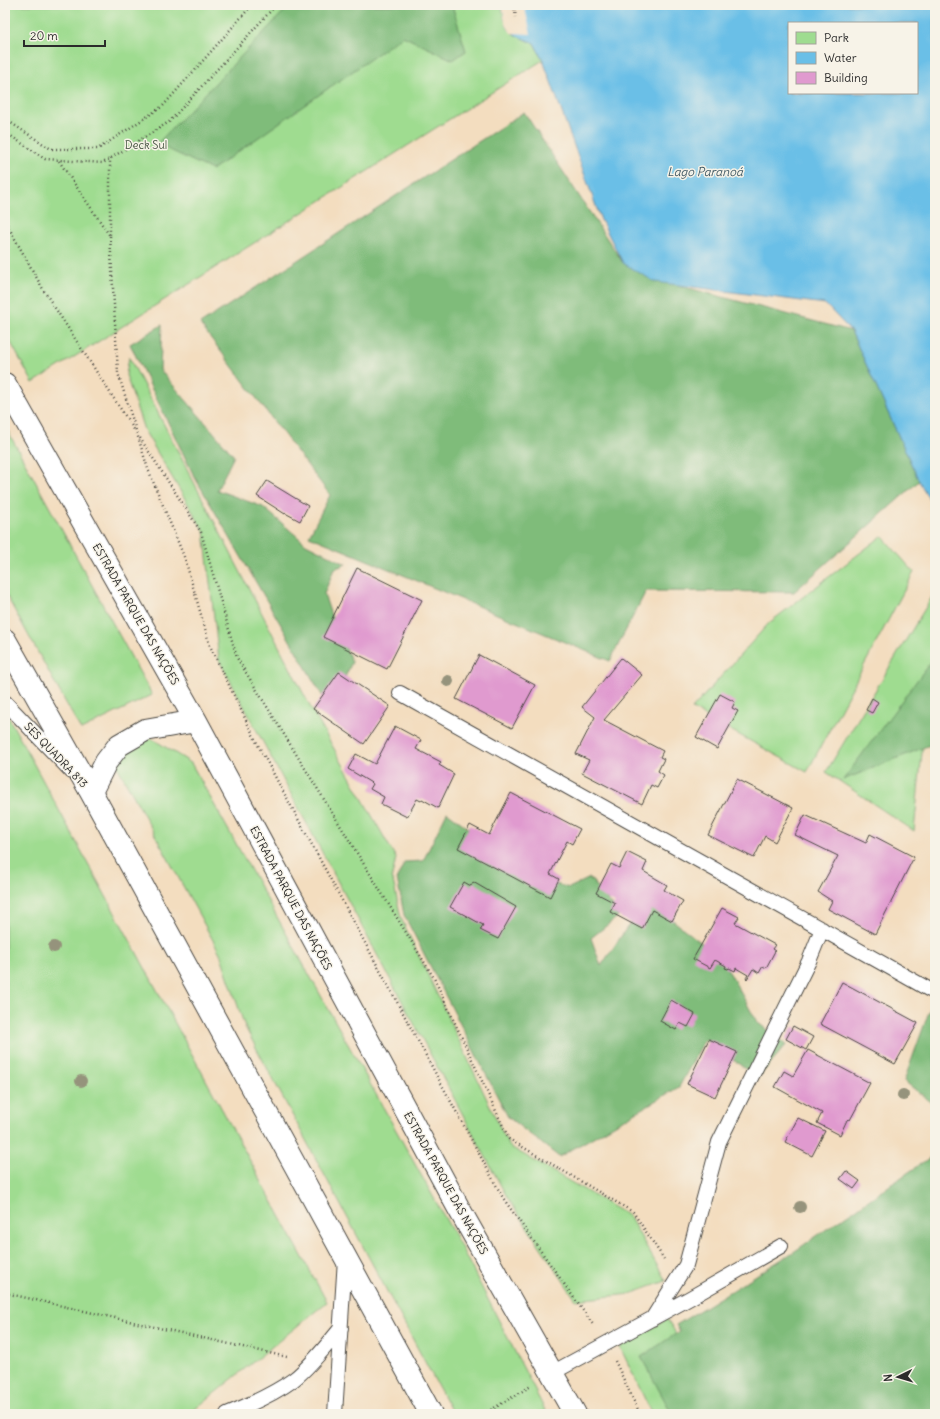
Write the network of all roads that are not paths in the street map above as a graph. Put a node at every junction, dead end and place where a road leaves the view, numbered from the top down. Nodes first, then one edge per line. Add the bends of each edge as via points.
1 (5, 384) edge
2 (5, 640) edge
3 (400, 693) dead end
4 (5, 702) edge
5 (196, 720) junction
6 (91, 792) junction
7 (822, 929) junction
8 (930, 990) dead end
9 (780, 1246) dead end
10 (345, 1256) junction
11 (652, 1319) junction
12 (341, 1328) junction
13 (552, 1373) junction
14 (227, 1414) edge
15 (335, 1414) edge
16 (432, 1414) edge
17 (575, 1414) edge

1 - 5 highway, ESTRADA PARQUE DAS NAÇÕES
2 - 6 highway
3 - 7 lane
4 - 6 lane, SES QUADRA 813
5 - 6 highway via 145,730 119,745 106,762
5 - 13 highway, ESTRADA PARQUE DAS NAÇÕES via 458,1207
6 - 10 highway
7 - 8 lane
7 - 11 lane via 809,961 719,1142 686,1265
9 - 11 lane
10 - 12 lane
10 - 16 highway
11 - 13 lane
12 - 14 lane via 293,1380 247,1406
12 - 15 lane
13 - 17 highway, ESTRADA PARQUE DAS NAÇÕES

